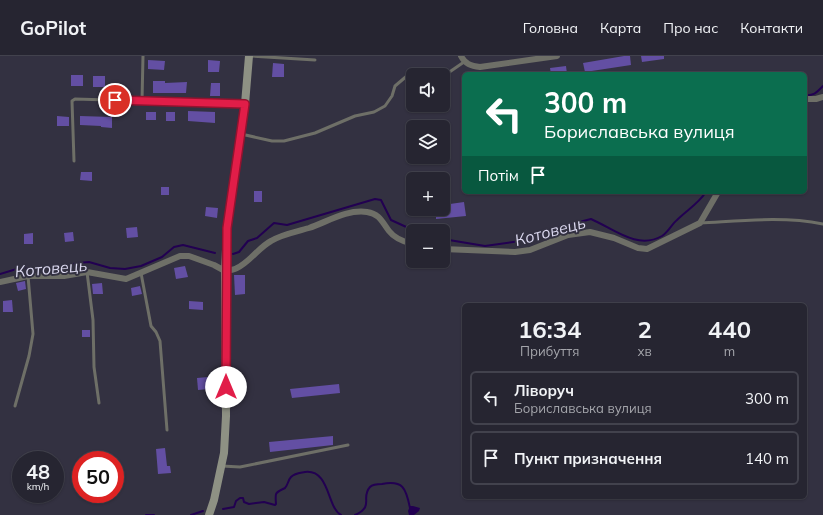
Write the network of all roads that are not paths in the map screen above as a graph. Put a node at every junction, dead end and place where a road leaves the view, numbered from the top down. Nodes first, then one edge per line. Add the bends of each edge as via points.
1 (143, 56) edge
2 (250, 56) edge
3 (461, 56) edge
4 (557, 56) edge
5 (315, 60) dead end
6 (464, 62) junction
7 (450, 72) edge
8 (406, 77) edge
9 (823, 97) edge
10 (807, 100) edge
11 (142, 101) junction
12 (245, 104) junction
13 (241, 134) junction
14 (74, 161) dead end
15 (717, 194) edge
16 (700, 222) junction
17 (823, 224) edge
18 (406, 242) edge
19 (450, 249) edge
20 (225, 271) junction
21 (88, 272) junction
22 (141, 273) junction
23 (28, 276) junction
24 (0, 282) edge
25 (99, 403) dead end
26 (16, 406) dead end
27 (167, 430) dead end
28 (348, 445) dead end
29 (222, 466) junction
30 (209, 515) edge

1 - 11 lane
2 - 5 lane
2 - 12 main road
3 - 6 street
4 - 6 street via 480,67
6 - 7 lane
8 - 13 lane via 396,86 385,106 315,133 284,141
9 - 10 street
11 - 12 lane
11 - 14 lane via 72,101
12 - 13 main road
13 - 20 main road via 227,228
15 - 16 street
16 - 17 lane via 778,220
16 - 19 street via 647,249 590,232 568,235 522,251
18 - 20 street via 389,232 380,217 366,212 356,212 279,236 238,268
20 - 22 street via 189,256 180,256
20 - 29 main road via 226,416
21 - 22 street via 126,279
21 - 23 street via 64,276
21 - 25 lane
22 - 27 lane via 151,326 160,341
23 - 24 street
23 - 26 lane via 33,334
28 - 29 lane via 240,467
29 - 30 main road

